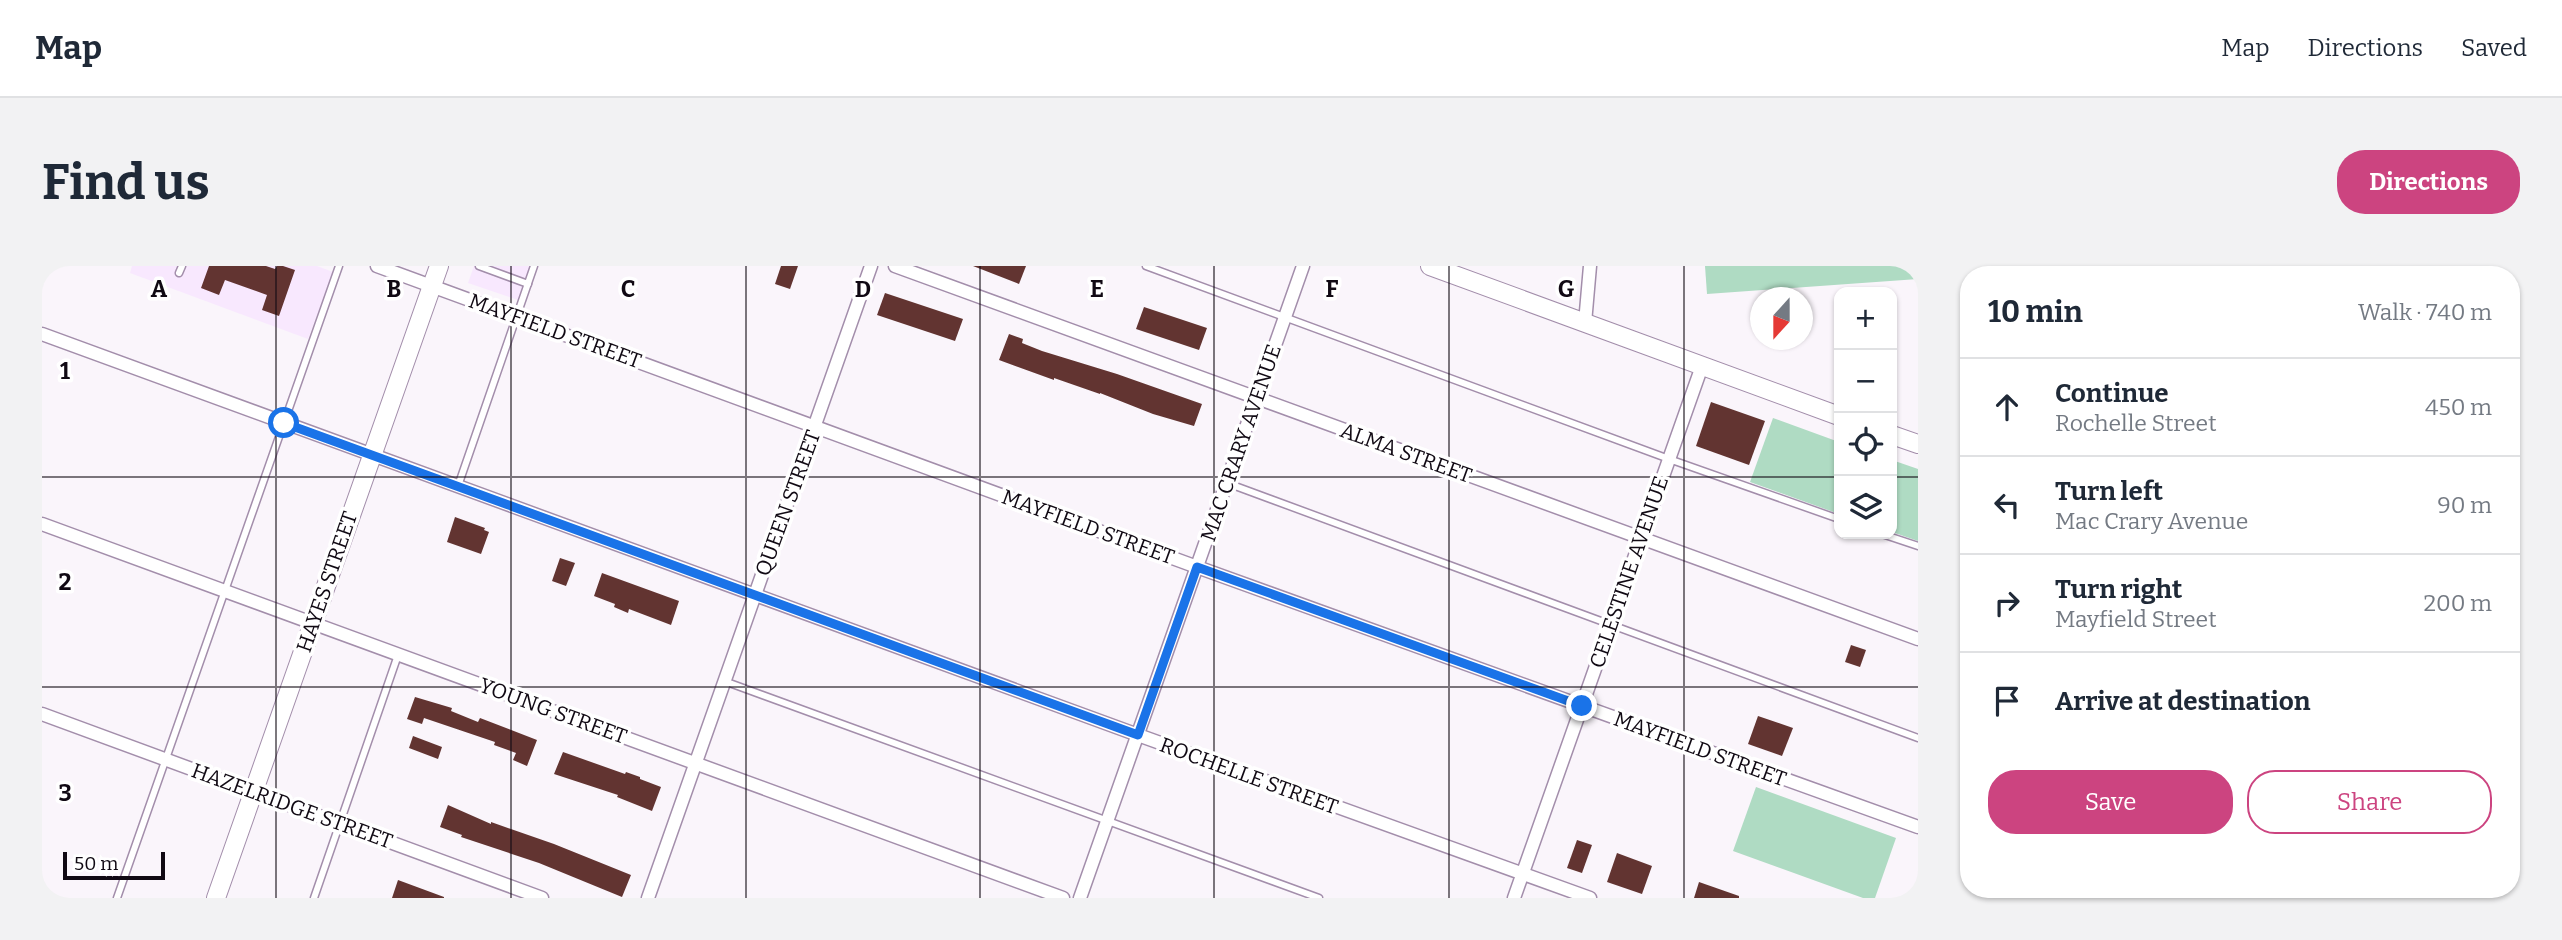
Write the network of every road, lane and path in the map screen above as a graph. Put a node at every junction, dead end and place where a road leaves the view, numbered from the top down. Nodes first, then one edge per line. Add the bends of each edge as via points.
1 (339, 266) edge
2 (377, 266) edge
3 (439, 266) edge
4 (479, 266) edge
5 (534, 266) edge
6 (872, 266) edge
7 (895, 266) edge
8 (1146, 266) edge
9 (1303, 266) edge
10 (1430, 266) edge
11 (1590, 266) edge
12 (528, 284) junction
13 (432, 286) junction
14 (516, 317) junction
15 (1285, 317) junction
16 (1585, 323) junction
17 (42, 334) edge
18 (1702, 366) junction
19 (1257, 398) junction
20 (1834, 414) edge
21 (284, 423) junction
22 (815, 426) junction
23 (1897, 437) edge
24 (1918, 444) edge
25 (372, 456) junction
26 (1669, 459) junction
27 (1227, 483) junction
28 (458, 487) junction
29 (1834, 517) edge
30 (42, 524) edge
31 (1641, 539) junction
32 (1897, 539) edge
33 (1918, 546) edge
34 (1197, 567) junction
35 (225, 591) junction
36 (755, 595) junction
37 (313, 623) junction
38 (1610, 626) junction
39 (1918, 639) edge
40 (398, 654) junction
41 (724, 681) junction
42 (1582, 706) junction
43 (42, 715) edge
44 (1138, 735) junction
45 (1918, 738) edge
46 (165, 760) junction
47 (695, 764) junction
48 (253, 792) junction
49 (1107, 822) junction
50 (339, 824) junction
51 (1918, 827) edge
52 (1522, 874) junction
53 (117, 898) edge
54 (216, 898) edge
55 (314, 898) edge
56 (542, 898) edge
57 (648, 898) edge
58 (1063, 898) edge
59 (1080, 898) edge
60 (1319, 898) edge
61 (1514, 898) edge
62 (1590, 898) edge

1 - 21 lane
2 - 13 street, MAYFIELD STREET
3 - 13 street, HAYES STREET
4 - 12 lane
5 - 12 lane
6 - 22 street, QUEEN STREET
7 - 19 street, ALMA STREET
8 - 15 lane
9 - 15 street, MAC CRARY AVENUE
10 - 16 street
11 - 16 street
12 - 14 lane
13 - 14 street, MAYFIELD STREET
13 - 25 street, HAYES STREET
14 - 22 street, MAYFIELD STREET
14 - 28 lane
15 - 19 street, MAC CRARY AVENUE
15 - 26 lane
16 - 18 street
17 - 21 street, ROCHELLE STREET
18 - 20 street
18 - 26 street, CELESTINE AVENUE
19 - 27 street, MAC CRARY AVENUE
19 - 31 street, ALMA STREET
21 - 25 street, ROCHELLE STREET
21 - 35 lane
22 - 34 street, MAYFIELD STREET
22 - 36 street, QUEEN STREET
23 - 24 street
25 - 28 street, ROCHELLE STREET
25 - 37 street, HAYES STREET
26 - 29 lane
26 - 31 street, CELESTINE AVENUE
27 - 34 street, MAC CRARY AVENUE
27 - 38 lane
28 - 36 street, ROCHELLE STREET
30 - 35 street, YOUNG STREET
31 - 38 street, CELESTINE AVENUE
31 - 39 street, ALMA STREET
32 - 33 lane
34 - 42 street, MAYFIELD STREET
34 - 44 street, MAC CRARY AVENUE
35 - 37 street, YOUNG STREET
35 - 46 lane
36 - 41 street, QUEEN STREET
36 - 44 street, ROCHELLE STREET
37 - 40 street, YOUNG STREET
37 - 48 street, HAYES STREET
38 - 42 street, CELESTINE AVENUE
38 - 45 lane
40 - 47 street, YOUNG STREET
40 - 50 lane
41 - 47 street, QUEEN STREET
41 - 49 lane
42 - 51 street, MAYFIELD STREET
42 - 52 street, CELESTINE AVENUE
43 - 46 street, HAZELRIDGE STREET
44 - 49 street, MAC CRARY AVENUE
44 - 52 street, ROCHELLE STREET
46 - 48 street, HAZELRIDGE STREET
46 - 53 lane
47 - 57 street, QUEEN STREET
47 - 58 street, YOUNG STREET
48 - 50 street, HAZELRIDGE STREET
48 - 54 street, HAYES STREET
49 - 59 street, MAC CRARY AVENUE
49 - 60 lane
50 - 55 lane
50 - 56 street, HAZELRIDGE STREET
52 - 61 street, CELESTINE AVENUE
52 - 62 street, ROCHELLE STREET

